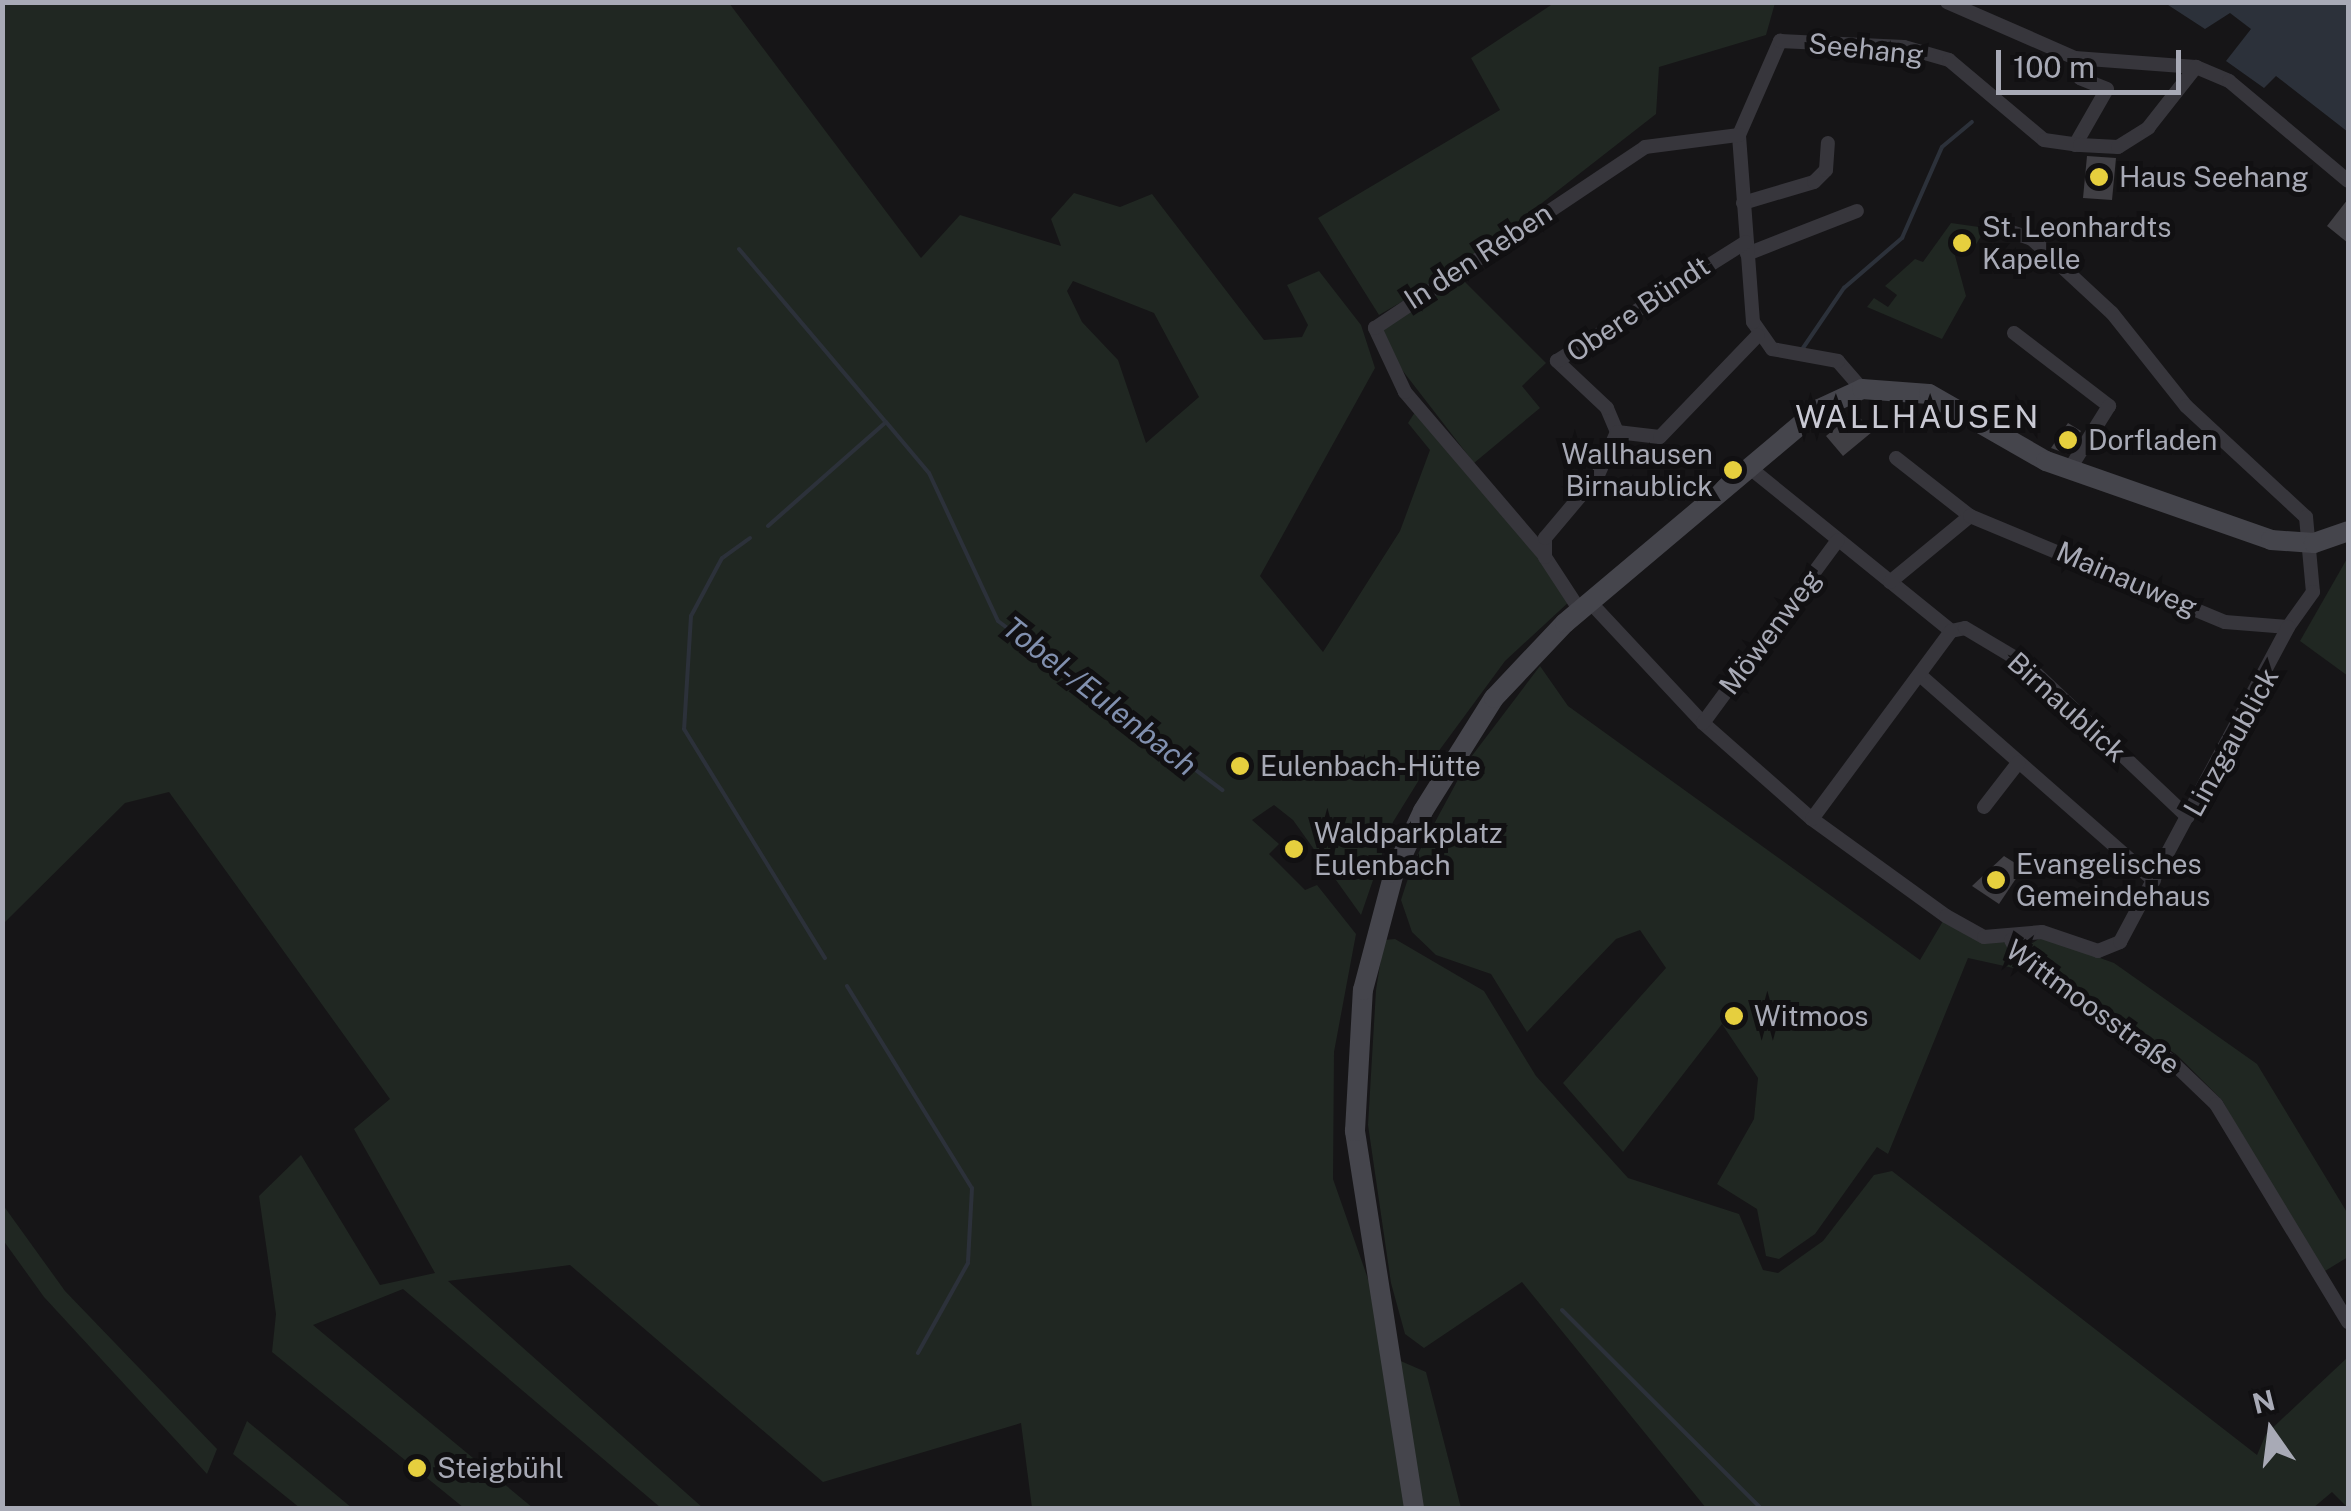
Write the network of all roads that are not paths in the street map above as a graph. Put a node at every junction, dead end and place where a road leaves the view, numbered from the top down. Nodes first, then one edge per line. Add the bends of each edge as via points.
1 (1947, 2) edge
2 (2086, 60) junction
3 (2196, 67) junction
4 (1738, 135) junction
5 (1828, 143) dead end
6 (2075, 145) junction
7 (2348, 181) edge
8 (1742, 203) junction
9 (1856, 211) dead end
10 (2006, 230) dead end
11 (1746, 248) junction
12 (2014, 334) dead end
13 (1758, 335) junction
14 (1862, 389) junction
15 (1616, 432) junction
16 (1896, 458) dead end
17 (1750, 468) junction
18 (2069, 470) junction
19 (1970, 516) junction
20 (2347, 533) edge
21 (1838, 540) junction
22 (2314, 543) junction
23 (1544, 556) junction
24 (1890, 582) junction
25 (1577, 611) junction
26 (2288, 627) junction
27 (1951, 631) junction
28 (1921, 676) junction
29 (1702, 723) junction
30 (2018, 763) junction
31 (1984, 807) dead end
32 (2188, 817) junction
33 (1812, 819) junction
34 (2154, 880) junction
35 (2010, 940) junction
36 (2348, 1322) edge
37 (1414, 1508) edge

1 - 2 street
2 - 3 street
2 - 6 street via 2080,78 2107,89
3 - 6 street, Seehang via 2148,128 2118,147
3 - 7 street via 2262,106
4 - 6 street, Seehang via 1780,42 1834,41 1949,60 2044,140
4 - 8 street, Seehang
4 - 23 street, In den Reben via 1645,146 1375,328 1405,392
5 - 8 street via 1826,170 1814,182
8 - 11 street, Seehang
9 - 11 street
10 - 22 street via 2032,239 2112,312 2186,406 2306,517
11 - 13 street, Seehang
11 - 15 street, Obere Bündt via 1557,361 1607,408
12 - 18 street via 2109,406
13 - 14 street via 1786,355 1838,361
13 - 15 street via 1660,437
14 - 17 main road via 1819,409
14 - 18 main road via 1929,394
15 - 23 street via 1598,475 1546,538
16 - 19 street, Mainauweg
17 - 21 street, Birnaublick
17 - 25 main road
18 - 22 main road via 2271,540
19 - 24 street
19 - 26 street, Mainauweg via 2225,622
20 - 22 main road
21 - 24 street, Birnaublick
21 - 29 street, Möwenweg
22 - 26 street, Linzgaublick via 2313,592
23 - 25 street, Wittmoosstraße
24 - 27 street, Birnaublick
25 - 29 street, Wittmoosstraße
25 - 37 main road via 1494,698 1423,811 1394,874 1363,990 1355,1132
26 - 32 street, Linzgaublick
27 - 28 street
27 - 32 street, Birnaublick via 1966,628 2027,665
28 - 30 street
28 - 33 street
29 - 33 street, Wittmoosstraße
30 - 31 street
30 - 34 street
32 - 34 street, Linzgaublick
33 - 35 street, Wittmoosstraße via 1946,916
34 - 35 street, Linzgaublick via 2120,942 2098,951 2042,932
35 - 36 street, Wittmoosstraße via 2022,960 2172,1060 2216,1104

